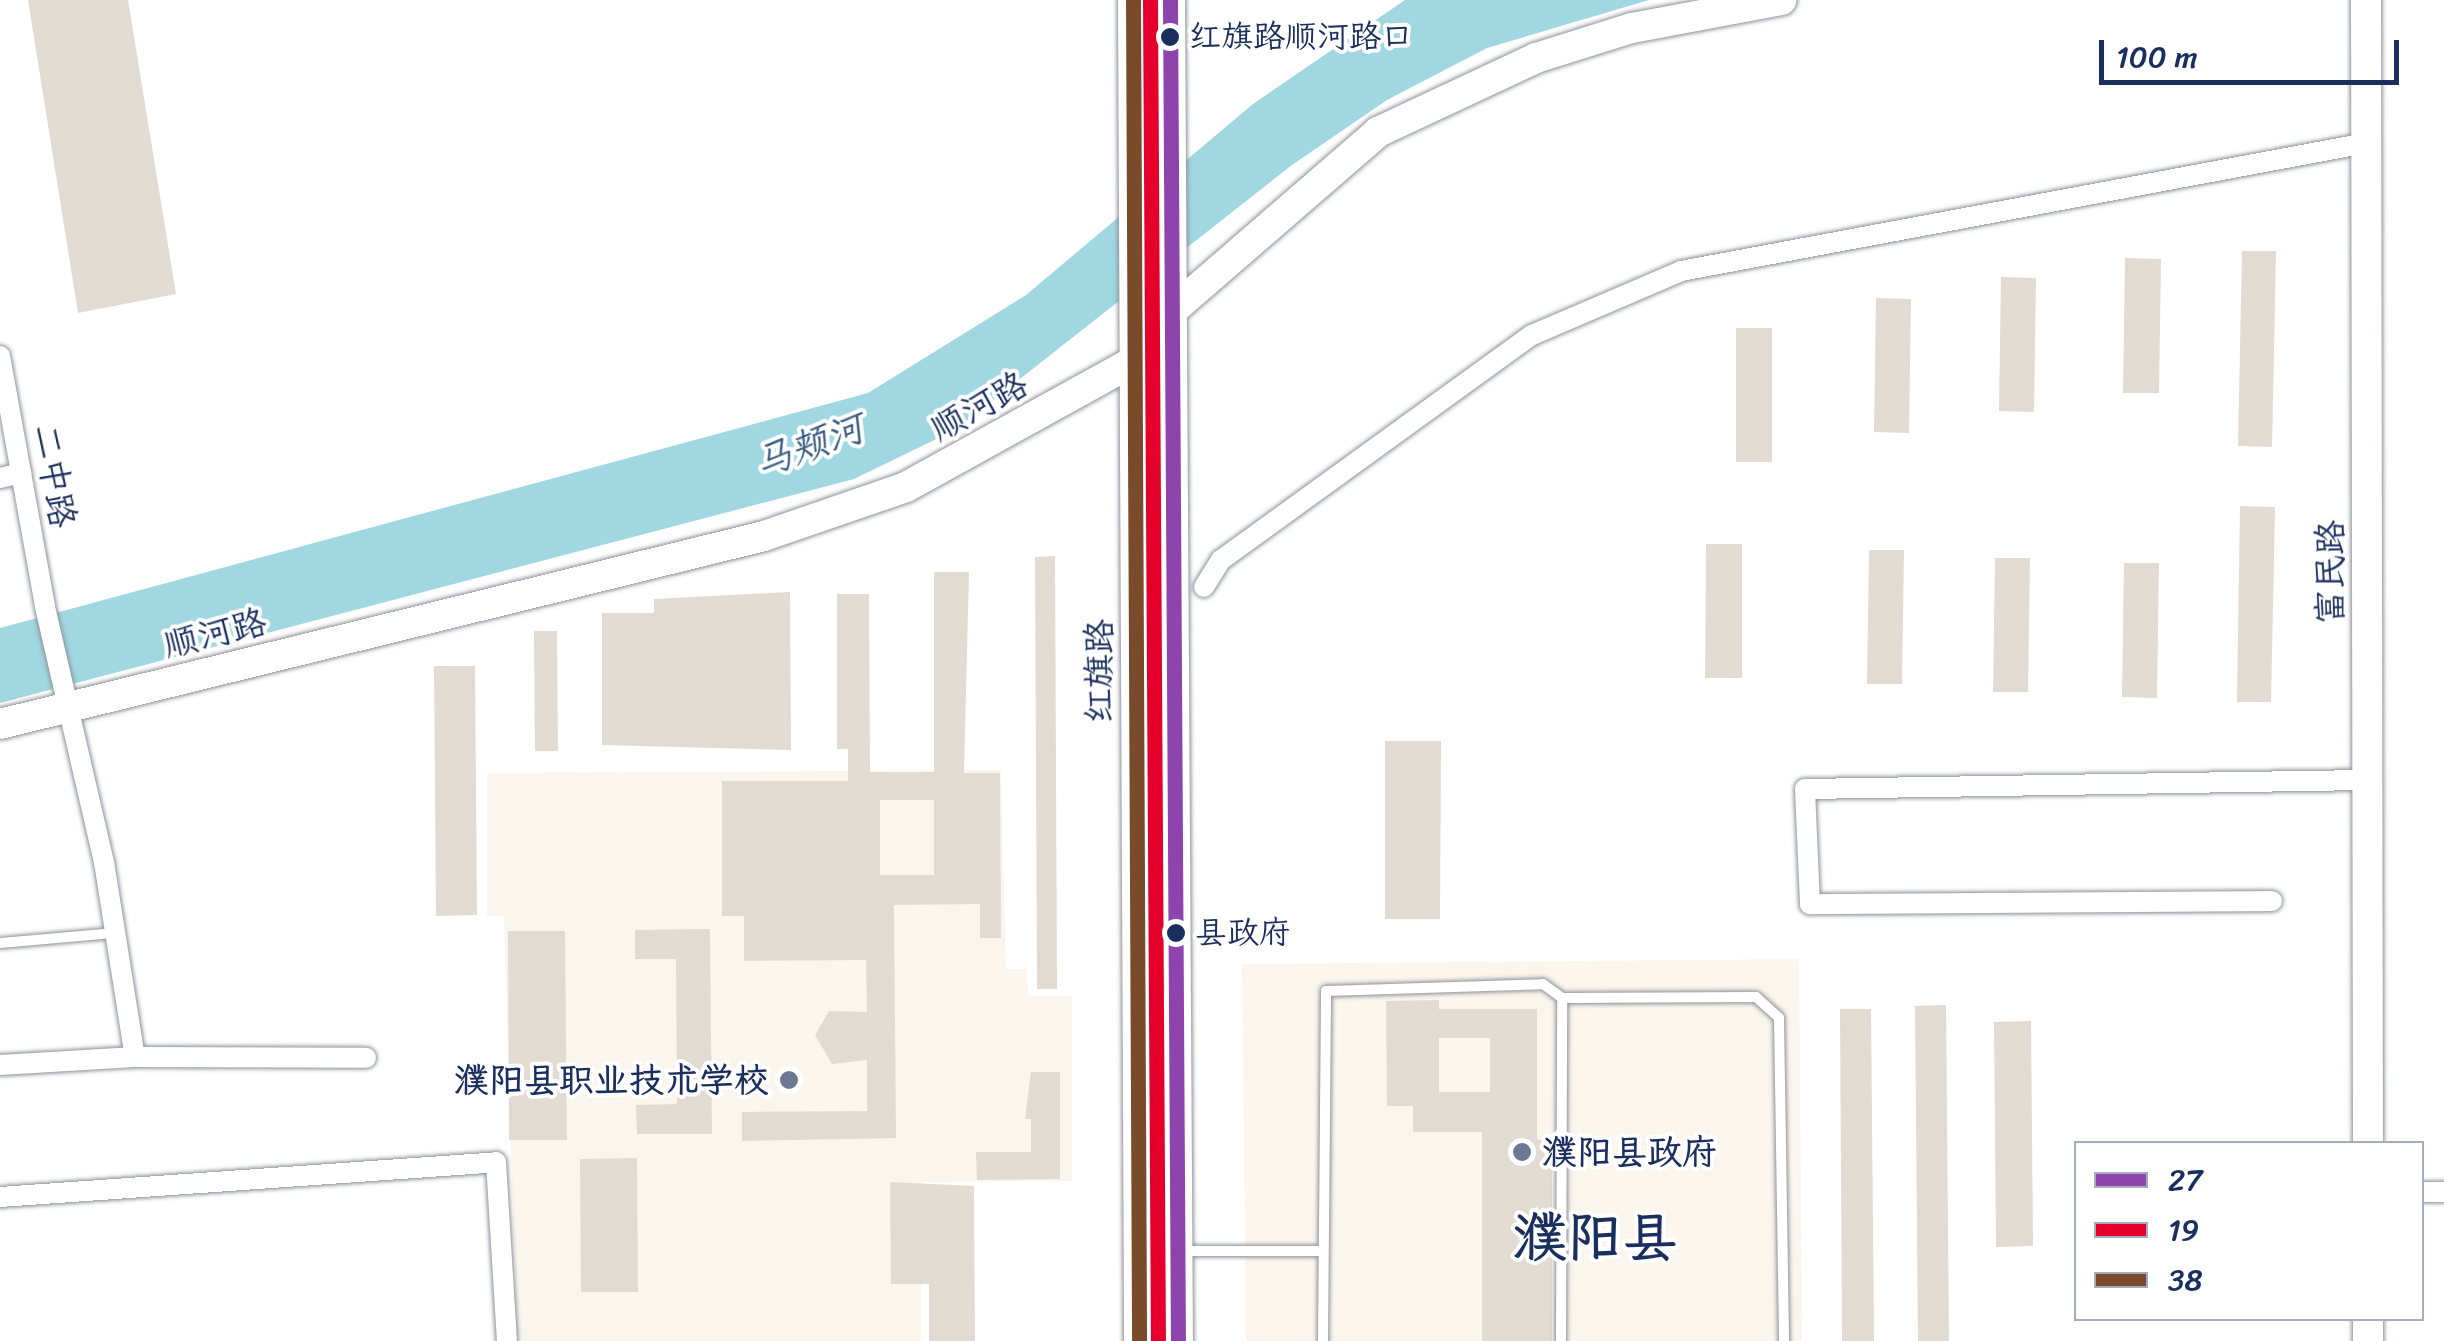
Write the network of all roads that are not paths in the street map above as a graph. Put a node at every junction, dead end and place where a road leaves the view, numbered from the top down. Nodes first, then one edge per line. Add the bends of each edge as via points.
1 (1133, 0) edge
2 (1170, 0) edge
3 (1781, 0) edge
4 (2366, 0) edge
5 (2366, 142) junction
6 (1174, 293) junction
7 (0, 356) edge
8 (1134, 361) junction
9 (21, 473) junction
10 (0, 478) edge
11 (1204, 587) dead end
12 (67, 704) junction
13 (0, 724) edge
14 (2368, 780) junction
15 (1177, 826) junction
16 (1137, 827) junction
17 (2272, 901) dead end
18 (115, 932) junction
19 (0, 944) edge
20 (1562, 998) junction
21 (135, 1056) junction
22 (366, 1058) dead end
23 (0, 1066) edge
24 (2368, 1141) edge
25 (0, 1197) edge
26 (1178, 1251) junction
27 (1323, 1251) junction
28 (507, 1341) edge
29 (1139, 1341) edge
30 (1178, 1341) edge
31 (1324, 1341) edge
32 (1561, 1341) edge
33 (1784, 1341) edge

1 - 8 street, 红旗路
2 - 6 street
3 - 6 street, 顺河路 via 1632,28 1437,100 1378,132
4 - 5 street, 富民路
5 - 11 street via 1681,270 1532,335 1221,560
5 - 14 street, 富民路
6 - 8 street, 顺河路
6 - 15 street
7 - 9 street, 二中路
8 - 12 street, 顺河路 via 973,456 845,511
8 - 16 street, 红旗路
9 - 10 street
9 - 12 street, 二中路
12 - 13 street, 顺河路
12 - 18 street, 二中路
14 - 17 street via 1806,789 1810,904
14 - 24 street, 富民路
15 - 16 street
15 - 26 street
16 - 29 street, 红旗路
18 - 19 lane
18 - 21 street, 二中路
20 - 27 lane via 1543,984 1326,990
20 - 32 lane
20 - 33 lane via 1756,998 1780,1018
21 - 22 street
21 - 23 street
25 - 28 street via 496,1162
26 - 27 lane
26 - 30 street
27 - 31 lane

